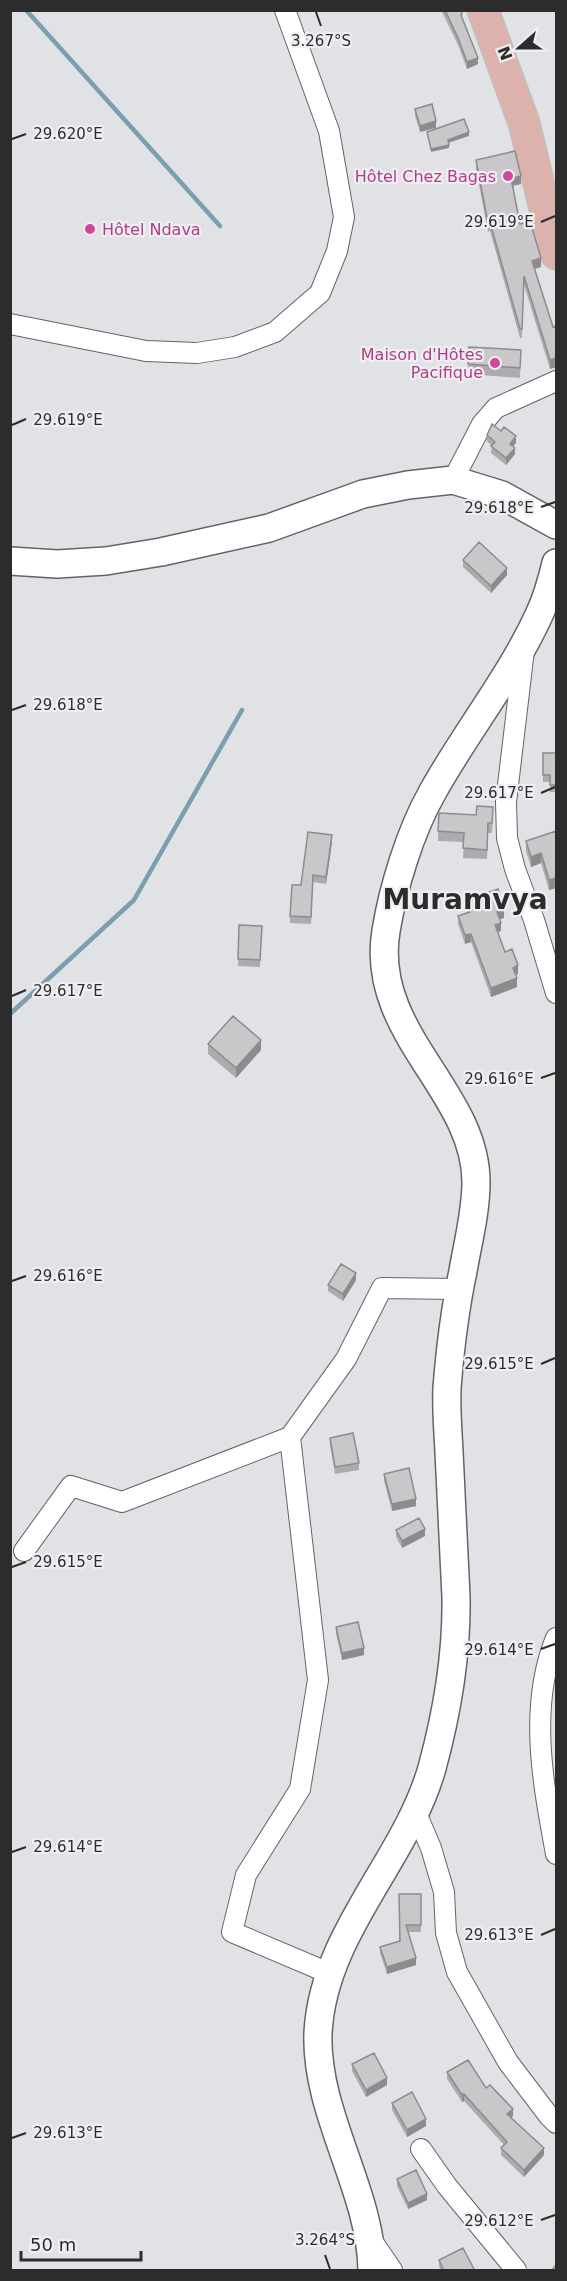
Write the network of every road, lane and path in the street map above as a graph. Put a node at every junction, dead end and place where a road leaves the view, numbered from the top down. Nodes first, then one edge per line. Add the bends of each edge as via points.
1 (285, 10) edge
2 (483, 10) edge
3 (556, 254) edge
4 (10, 324) edge
5 (556, 381) edge
6 (453, 480) junction
7 (556, 525) edge
8 (10, 561) edge
9 (556, 563) edge
10 (525, 644) junction
11 (556, 993) edge
12 (459, 1289) junction
13 (290, 1437) junction
14 (24, 1551) dead end
15 (556, 1638) edge
16 (416, 1813) junction
17 (556, 1854) edge
18 (331, 1974) junction
19 (556, 2123) edge
20 (421, 2149) dead end
21 (370, 2238) junction
22 (372, 2271) edge
23 (392, 2271) edge
24 (516, 2271) edge

1 - 4 street via 329,130 344,218 337,252 320,293 275,332 235,346 197,353 146,351
2 - 3 main road via 524,123
5 - 6 street via 496,408 482,424
6 - 7 main road via 502,495
6 - 8 main road via 363,494 269,528 161,552 57,564
9 - 10 main road via 542,610
10 - 11 street via 506,802 507,838
10 - 12 main road via 429,798 396,889 383,958 396,1009 461,1122 473,1154 474,1210
12 - 13 street via 382,1288 346,1359
12 - 16 main road via 447,1391 456,1602 454,1645 443,1719
13 - 14 street via 122,1502 71,1486
13 - 18 street via 318,1680 300,1788 246,1875 232,1932
15 - 17 street via 541,1694 540,1734 543,1782
16 - 18 main road via 341,1947
16 - 19 street via 444,1892 446,1933 456,1972 508,2062
18 - 21 main road via 324,1990 318,2033 321,2074
20 - 24 street
21 - 22 main road
21 - 23 street

